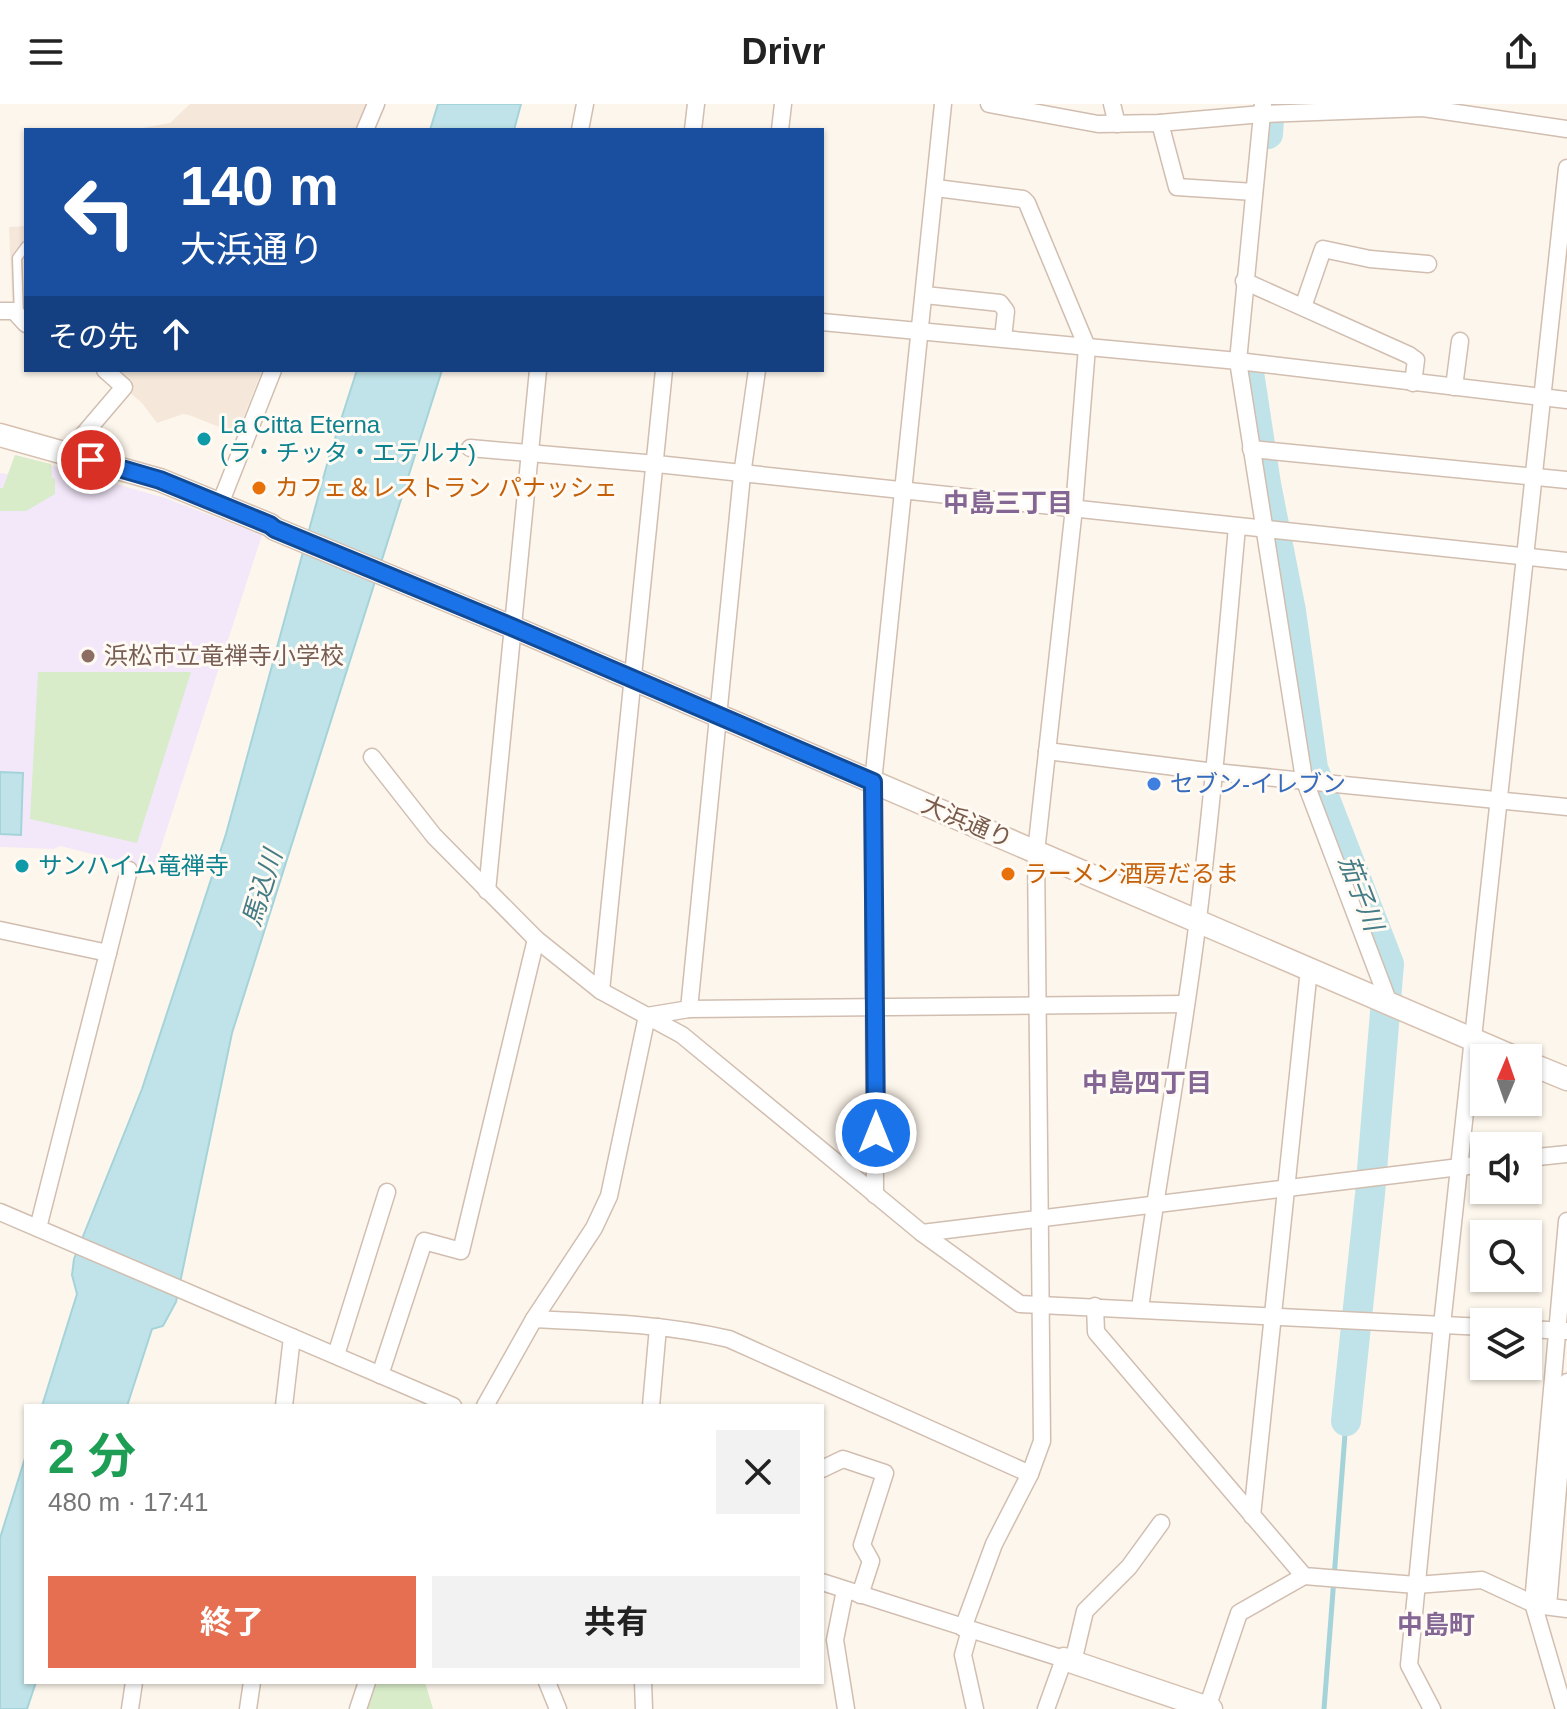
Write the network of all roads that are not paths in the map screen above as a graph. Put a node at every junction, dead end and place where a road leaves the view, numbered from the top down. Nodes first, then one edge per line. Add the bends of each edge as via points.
1 (376, 104) edge
2 (585, 104) edge
3 (696, 104) edge
4 (783, 104) edge
5 (943, 104) edge
6 (989, 104) edge
7 (1112, 104) edge
8 (1266, 111) edge
9 (1514, 112) edge
10 (1160, 123) junction
11 (1117, 124) junction
12 (366, 128) edge
13 (580, 128) edge
14 (693, 128) edge
15 (780, 128) edge
16 (1567, 129) edge
17 (1567, 168) edge
18 (936, 188) junction
19 (1254, 192) junction
20 (24, 249) edge
21 (1428, 264) dead end
22 (1244, 281) junction
23 (925, 295) junction
24 (1303, 307) junction
25 (0, 311) edge
26 (22, 320) edge
27 (824, 322) edge
28 (920, 329) junction
29 (1003, 338) junction
30 (1460, 341) dead end
31 (1087, 347) junction
32 (1238, 361) junction
33 (107, 372) edge
34 (272, 372) edge
35 (538, 372) edge
36 (664, 372) edge
37 (757, 372) edge
38 (1413, 383) junction
39 (1454, 387) junction
40 (1541, 397) junction
41 (1567, 400) edge
42 (0, 435) edge
43 (470, 448) dead end
44 (1251, 449) junction
45 (531, 451) junction
46 (67, 454) junction
47 (657, 464) junction
48 (742, 475) junction
49 (1534, 477) junction
50 (1567, 480) edge
51 (905, 491) junction
52 (220, 504) junction
53 (1074, 508) junction
54 (1237, 527) junction
55 (1263, 530) junction
56 (1526, 557) junction
57 (1567, 561) edge
58 (512, 627) junction
59 (634, 679) junction
60 (718, 715) junction
61 (1047, 751) junction
62 (372, 757) dead end
63 (1215, 772) junction
64 (1304, 779) junction
65 (873, 782) junction
66 (1498, 799) junction
67 (1567, 807) edge
68 (1036, 852) junction
69 (129, 870) dead end
70 (487, 891) junction
71 (1198, 922) junction
72 (0, 930) edge
73 (536, 939) junction
74 (108, 953) junction
75 (1309, 969) junction
76 (601, 991) junction
77 (1389, 1003) junction
78 (1186, 1004) junction
79 (1038, 1006) junction
80 (876, 1007) junction
81 (689, 1009) junction
82 (647, 1016) junction
83 (1473, 1040) junction
84 (1483, 1044) edge
85 (1542, 1069) edge
86 (1567, 1079) edge
87 (1567, 1154) edge
88 (1542, 1157) edge
89 (1470, 1165) edge
90 (1461, 1166) junction
91 (1285, 1188) junction
92 (387, 1192) dead end
93 (875, 1195) junction
94 (1153, 1205) junction
95 (0, 1212) edge
96 (1041, 1219) junction
97 (1567, 1221) edge
98 (45, 1232) junction
99 (922, 1233) junction
100 (1043, 1305) junction
101 (1095, 1306) junction
102 (1140, 1309) junction
103 (1272, 1316) junction
104 (534, 1319) junction
105 (1442, 1325) junction
106 (1470, 1326) edge
107 (658, 1327) junction
108 (1561, 1331) edge
109 (292, 1337) junction
110 (336, 1355) junction
111 (380, 1375) junction
112 (1567, 1382) edge
113 (284, 1404) edge
114 (448, 1404) edge
115 (486, 1404) edge
116 (651, 1404) edge
117 (824, 1468) edge
118 (1030, 1474) junction
119 (1252, 1516) junction
120 (1161, 1523) dead end
121 (1304, 1576) junction
122 (824, 1583) edge
123 (1416, 1585) junction
124 (853, 1592) junction
125 (1540, 1605) junction
126 (1567, 1609) edge
127 (966, 1629) junction
128 (1069, 1661) junction
129 (134, 1684) edge
130 (252, 1684) edge
131 (366, 1684) edge
132 (548, 1684) edge
133 (643, 1684) edge
134 (1209, 1708) edge
135 (130, 1709) edge
136 (248, 1709) edge
137 (358, 1709) edge
138 (558, 1709) edge
139 (644, 1709) edge
140 (846, 1709) edge
141 (975, 1709) edge
142 (1046, 1709) edge
143 (1432, 1709) edge
144 (1564, 1709) edge

1 - 12 street
2 - 13 street
3 - 14 street
4 - 15 street
5 - 18 street
6 - 11 street
7 - 11 street
8 - 9 street
8 - 10 street
8 - 19 street
9 - 16 street
10 - 11 street
10 - 19 street via 1177,187
17 - 40 street
18 - 23 street
18 - 31 street via 1027,203
19 - 22 street
20 - 26 lane via 17,258
21 - 24 street via 1323,249
22 - 24 street
22 - 32 street
23 - 28 street
23 - 29 street via 1000,303 1006,311
24 - 38 street via 1409,355 1416,360
25 - 26 street
27 - 28 street
28 - 29 street
28 - 51 street
29 - 31 street
30 - 39 street
31 - 32 street
31 - 53 street
32 - 38 street
32 - 44 street
33 - 46 street via 124,387
34 - 52 street
35 - 45 street
36 - 47 street
37 - 48 street
38 - 39 street
39 - 40 street
40 - 41 street
40 - 49 street
42 - 46 street
43 - 45 street
44 - 49 street
44 - 55 street
45 - 47 street
45 - 58 street
46 - 52 street via 160,480
47 - 48 street
47 - 59 street
48 - 51 street
48 - 60 street
49 - 50 street
49 - 56 street
51 - 53 street
51 - 65 street
52 - 58 street, 大浜通り
53 - 54 street
53 - 61 street
54 - 55 street
54 - 63 street
55 - 56 street
55 - 64 street
56 - 57 street
56 - 66 street
58 - 59 street, 大浜通り
58 - 70 street
59 - 60 street, 大浜通り
59 - 76 street
60 - 65 street, 大浜通り
60 - 81 street
61 - 63 street
61 - 68 street
62 - 70 street via 434,836
63 - 64 street
63 - 71 street
64 - 66 street
64 - 77 street
65 - 68 street, 大浜通り
65 - 80 street
66 - 67 street
66 - 83 street
68 - 71 street, 大浜通り
68 - 79 street
69 - 74 street
70 - 73 street
71 - 75 street, 大浜通り
71 - 78 street
72 - 74 street
73 - 76 street
73 - 111 street via 461,1251 424,1241
74 - 98 street
75 - 77 street, 大浜通り
75 - 91 street
76 - 82 street
77 - 83 street, 大浜通り
78 - 79 street
78 - 94 street
79 - 80 street
79 - 96 street
80 - 81 street
80 - 93 street
81 - 82 street
82 - 93 street via 682,1035
82 - 104 street via 609,1196
83 - 84 street, 大浜通り
83 - 90 street
85 - 86 street
87 - 88 street
89 - 90 street
90 - 91 street
90 - 105 street
91 - 94 street
91 - 103 street
92 - 110 street
93 - 99 street
94 - 96 street
94 - 102 street
95 - 98 street
96 - 99 street
96 - 100 street
97 - 108 street
98 - 109 street
99 - 100 street via 1020,1304
100 - 101 street
100 - 118 street via 1042,1441
101 - 102 street
101 - 119 street via 1096,1332
102 - 103 street
103 - 105 street
103 - 119 street
104 - 107 street
104 - 115 street
105 - 106 street
105 - 123 street
107 - 116 street
107 - 118 street via 729,1339
108 - 125 street
109 - 110 street
109 - 113 street
110 - 111 street
111 - 114 street
112 - 125 street
117 - 124 street via 843,1459 885,1473 862,1545 871,1561
118 - 127 street via 994,1544
119 - 121 street
120 - 128 street via 1129,1567 1085,1611
121 - 123 street
121 - 134 street via 1239,1613
122 - 124 street
123 - 125 street via 1482,1580
123 - 143 street via 1409,1665
124 - 127 street
124 - 140 street via 835,1640
125 - 126 street
125 - 144 street
127 - 128 street
127 - 141 street via 963,1655
128 - 134 street
128 - 142 street
129 - 135 street
130 - 136 street
131 - 137 street
132 - 138 street
133 - 139 street

